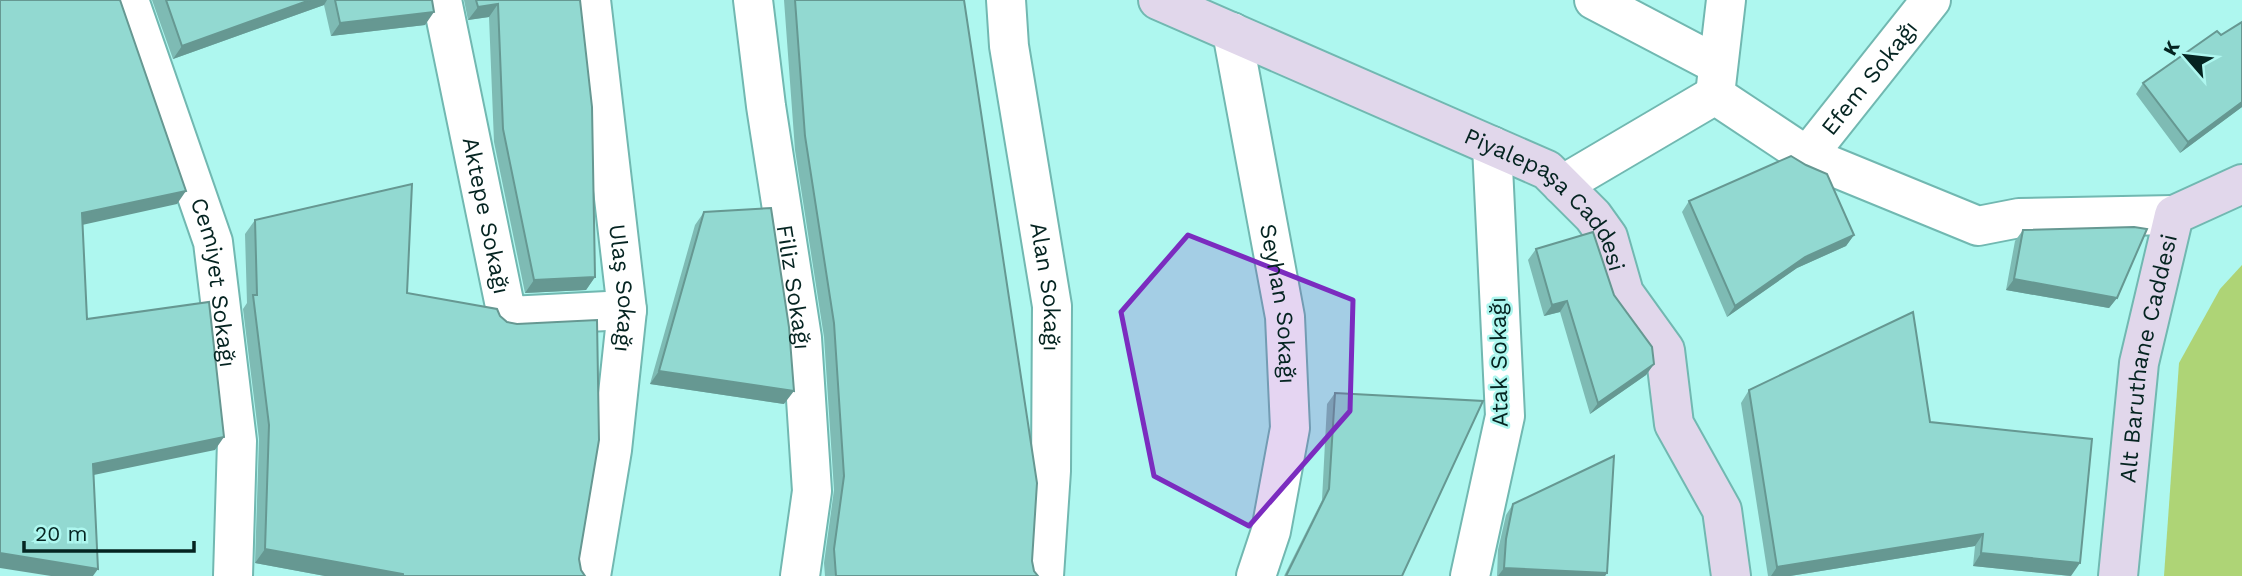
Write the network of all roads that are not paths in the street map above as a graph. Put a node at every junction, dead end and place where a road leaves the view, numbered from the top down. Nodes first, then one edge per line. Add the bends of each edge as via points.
1 (129, 0) edge
2 (442, 0) edge
3 (591, 0) edge
4 (753, 0) edge
5 (1006, 0) edge
6 (1158, 0) edge
7 (1594, 0) edge
8 (1726, 0) edge
9 (1931, 0) edge
10 (1231, 32) junction
11 (1717, 80) junction
12 (1492, 146) junction
13 (1807, 156) junction
14 (2242, 184) edge
15 (1562, 185) junction
16 (2174, 215) junction
17 (627, 310) junction
18 (233, 576) edge
19 (591, 576) edge
20 (800, 576) edge
21 (1044, 576) edge
22 (1256, 576) edge
23 (1470, 576) edge
24 (1731, 576) edge
25 (2118, 576) edge

1 - 18 street, Cemiyet Sokağı via 213,242 237,441
2 - 17 street, Aktepe Sokağı via 507,316
3 - 17 street, Ulaş Sokağı
4 - 20 street, Filiz Sokağı via 802,338 812,491
5 - 21 street, Alan Sokağı via 1009,46 1052,306 1051,471
6 - 10 street, Piyalepaşa Caddesi
7 - 11 street
8 - 11 street
9 - 13 street, Efem Sokağı
10 - 12 street, Piyalepaşa Caddesi
10 - 22 street, Seyhan Sokağı via 1285,317 1287,358 1290,428 1271,531
11 - 13 street
11 - 15 street
12 - 15 street, Piyalepaşa Caddesi via 1547,170
12 - 23 street, Atak Sokağı via 1505,416
13 - 16 street via 1978,226 2019,218
14 - 16 street, Alt Baruthane Caddesi
15 - 24 street, Piyalepaşa Caddesi via 1608,237 1624,293 1665,350 1674,424 1722,510
16 - 25 street, Alt Baruthane Caddesi via 2139,363
17 - 19 street, Ulaş Sokağı via 612,450

